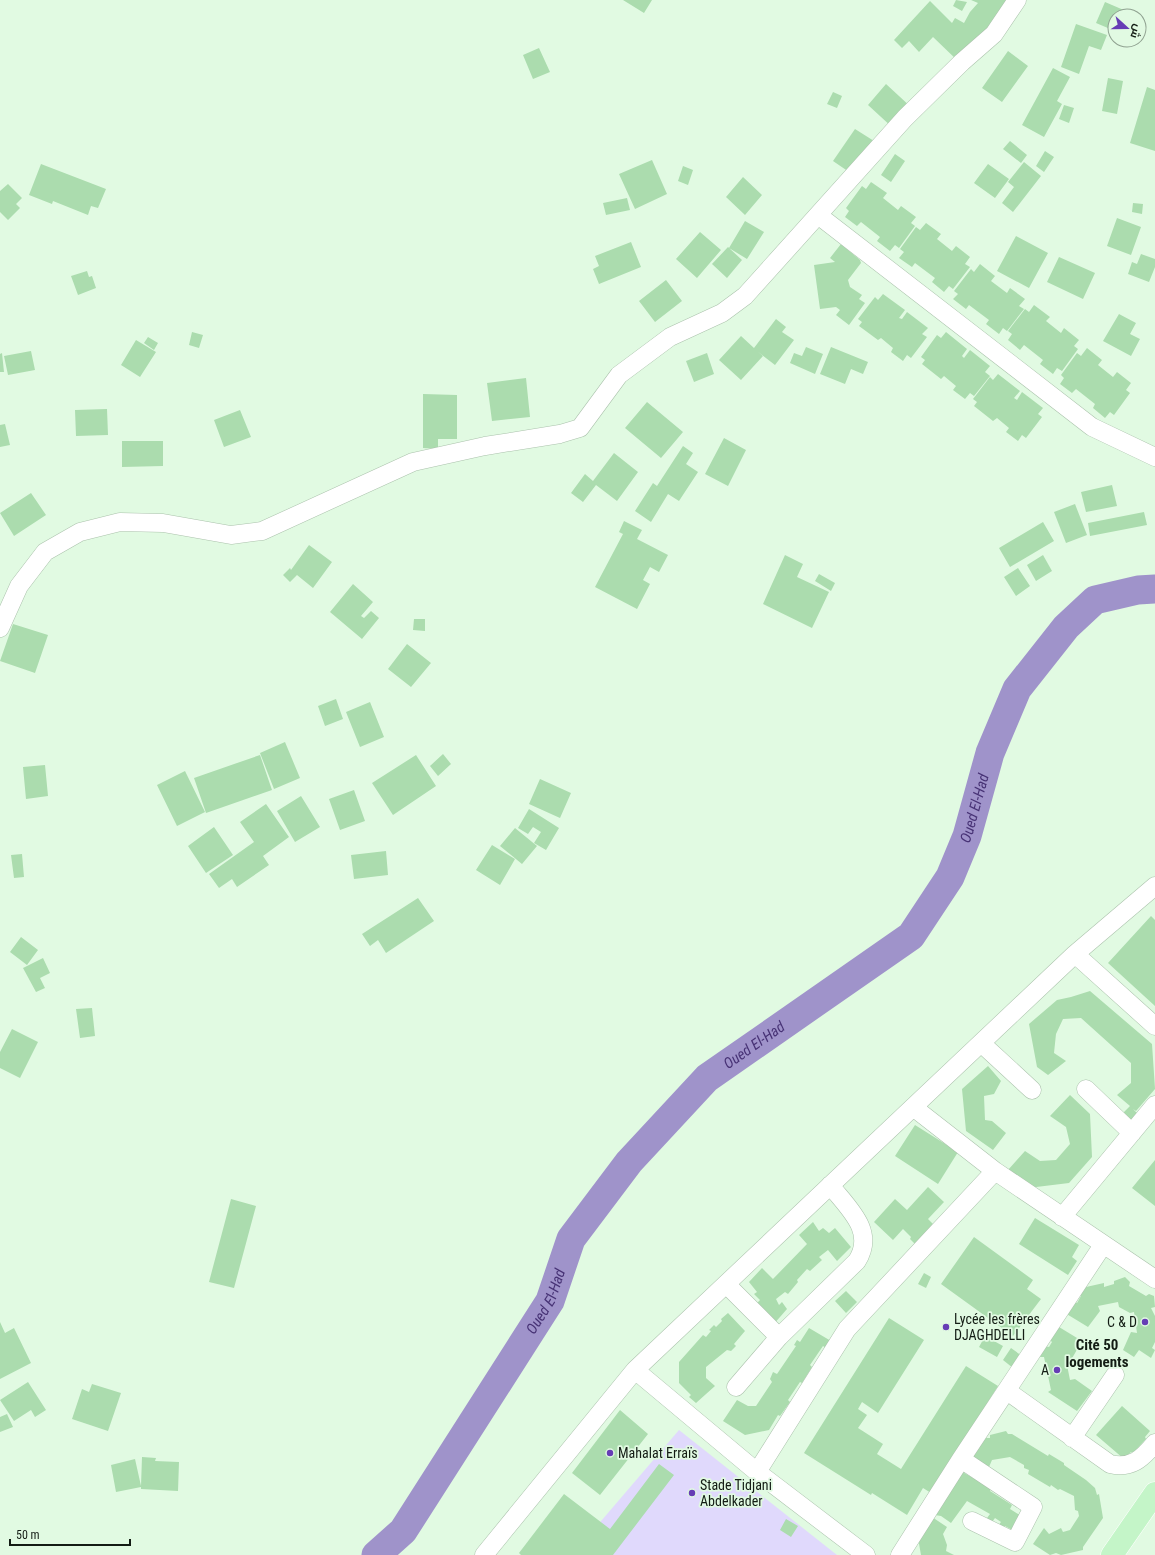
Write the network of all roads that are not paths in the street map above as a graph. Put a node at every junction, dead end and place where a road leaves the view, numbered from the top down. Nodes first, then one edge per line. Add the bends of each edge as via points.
1 (1017, 0) edge
2 (818, 215) junction
3 (1155, 457) edge
4 (0, 628) edge
5 (1155, 886) edge
6 (1075, 954) junction
7 (1155, 1026) edge
8 (981, 1043) junction
9 (1086, 1089) dead end
10 (1032, 1090) dead end
11 (1155, 1105) edge
12 (913, 1107) junction
13 (1132, 1133) junction
14 (995, 1171) junction
15 (830, 1185) junction
16 (1062, 1218) junction
17 (1103, 1245) junction
18 (1155, 1279) edge
19 (726, 1284) junction
20 (779, 1337) junction
21 (635, 1370) junction
22 (1115, 1374) dead end
23 (736, 1387) dead end
24 (1007, 1392) junction
25 (1072, 1438) junction
26 (1155, 1443) edge
27 (961, 1459) junction
28 (757, 1472) junction
29 (1155, 1493) edge
30 (972, 1521) dead end
31 (484, 1555) edge
32 (866, 1555) edge
33 (900, 1555) edge
34 (1112, 1555) edge

1 - 2 street via 994,34 905,118
2 - 3 street via 1092,427
2 - 4 street via 745,296 722,314 670,337 619,375 580,428 413,462 262,531 231,535 163,523 120,522 80,532 45,552 19,586
5 - 6 street
6 - 7 street
6 - 8 street
8 - 10 street
8 - 12 street
9 - 13 street
11 - 13 street
12 - 14 street
12 - 15 street
13 - 16 street
14 - 16 street
14 - 28 street via 847,1329
15 - 19 street
15 - 20 street via 862,1228 862,1254
16 - 17 street
17 - 18 street
17 - 24 street
19 - 20 street
19 - 21 street
20 - 23 street
21 - 28 street
21 - 31 street
22 - 25 street
24 - 25 street
24 - 27 street
25 - 26 street via 1102,1459 1118,1466 1134,1463
27 - 30 street via 1033,1507 1015,1542
27 - 33 street
28 - 32 street
29 - 34 main road

